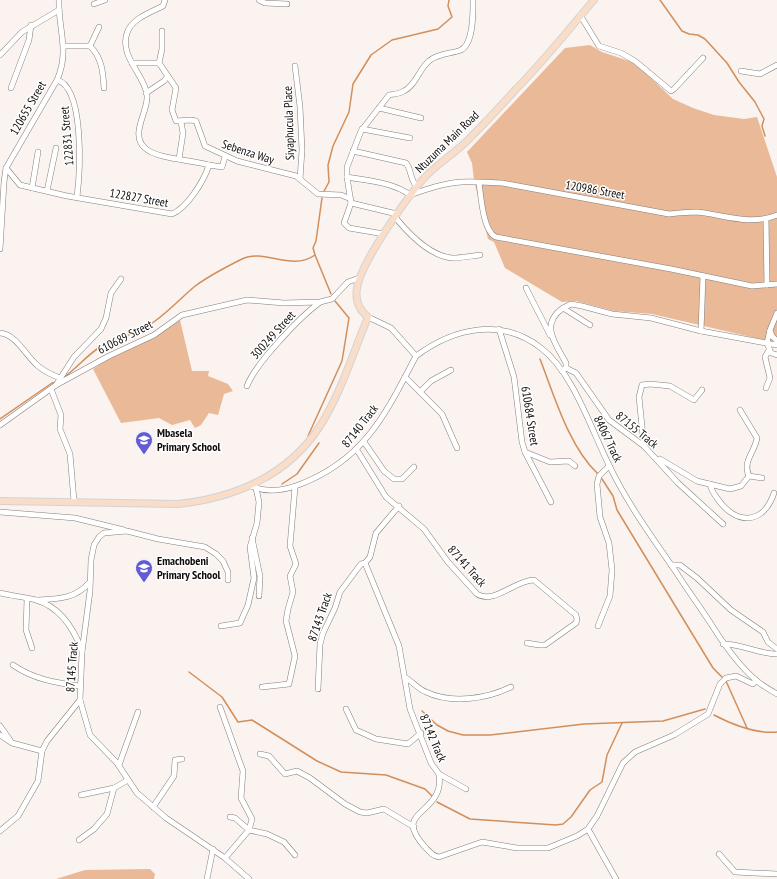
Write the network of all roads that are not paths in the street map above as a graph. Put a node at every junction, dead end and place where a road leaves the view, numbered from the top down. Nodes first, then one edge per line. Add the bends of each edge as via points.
1 (59, 0) edge
2 (105, 0) edge
3 (165, 0) edge
4 (259, 0) edge
5 (473, 0) edge
6 (594, 0) edge
7 (94, 4) dead end
8 (287, 4) dead end
9 (59, 10) junction
10 (580, 15) junction
11 (31, 25) junction
12 (99, 27) dead end
13 (162, 31) dead end
14 (64, 46) junction
15 (90, 46) junction
16 (0, 55) edge
17 (703, 58) dead end
18 (132, 63) junction
19 (159, 63) junction
20 (777, 65) edge
21 (295, 66) dead end
22 (740, 71) dead end
23 (168, 76) junction
24 (57, 80) junction
25 (11, 88) dead end
26 (104, 88) dead end
27 (146, 93) junction
28 (379, 108) junction
29 (421, 118) dead end
30 (181, 122) junction
31 (362, 129) junction
32 (410, 138) dead end
33 (56, 148) dead end
34 (353, 151) junction
35 (38, 152) dead end
36 (225, 157) junction
37 (179, 159) junction
38 (209, 165) junction
39 (6, 168) junction
40 (2, 174) edge
41 (347, 177) junction
42 (300, 179) junction
43 (4, 182) junction
44 (479, 182) junction
45 (417, 187) junction
46 (32, 188) junction
47 (0, 189) edge
48 (47, 191) junction
49 (410, 195) junction
50 (77, 197) junction
51 (351, 201) junction
52 (777, 215) edge
53 (396, 216) junction
54 (766, 220) junction
55 (384, 234) junction
56 (0, 249) edge
57 (480, 255) dead end
58 (703, 276) junction
59 (359, 278) junction
60 (121, 279) dead end
61 (772, 284) edge
62 (526, 288) dead end
63 (777, 290) edge
64 (320, 302) junction
65 (562, 308) junction
66 (777, 313) edge
67 (368, 317) junction
68 (590, 325) dead end
69 (499, 329) junction
70 (770, 330) junction
71 (701, 331) junction
72 (0, 333) edge
73 (551, 336) junction
74 (777, 341) edge
75 (767, 343) junction
76 (777, 345) edge
77 (769, 350) junction
78 (777, 355) edge
79 (416, 356) junction
80 (451, 370) dead end
81 (564, 370) junction
82 (405, 377) junction
83 (60, 378) junction
84 (56, 386) junction
85 (247, 386) dead end
86 (766, 388) dead end
87 (51, 389) junction
88 (702, 390) dead end
89 (420, 392) junction
90 (740, 410) dead end
91 (0, 425) edge
92 (364, 442) junction
93 (644, 446) junction
94 (457, 448) dead end
95 (357, 450) junction
96 (525, 452) junction
97 (652, 454) junction
98 (575, 466) dead end
99 (609, 466) junction
100 (414, 467) dead end
101 (749, 476) junction
102 (762, 478) dead end
103 (710, 484) junction
104 (253, 487) junction
105 (295, 487) junction
106 (774, 493) dead end
107 (0, 501) edge
108 (74, 501) junction
109 (550, 502) dead end
110 (399, 506) junction
111 (0, 512) edge
112 (723, 524) dead end
113 (127, 531) junction
114 (252, 537) junction
115 (365, 563) junction
116 (671, 565) junction
117 (228, 580) dead end
118 (90, 582) junction
119 (0, 593) edge
120 (259, 596) dead end
121 (27, 599) junction
122 (34, 600) junction
123 (222, 626) dead end
124 (598, 626) dead end
125 (527, 643) dead end
126 (724, 644) junction
127 (32, 648) dead end
128 (777, 649) edge
129 (82, 652) junction
130 (777, 654) edge
131 (13, 665) dead end
132 (406, 678) junction
133 (756, 680) junction
134 (80, 686) junction
135 (262, 687) dead end
136 (511, 687) dead end
137 (318, 689) dead end
138 (777, 694) edge
139 (80, 700) junction
140 (220, 707) dead end
141 (346, 709) dead end
142 (138, 712) dead end
143 (0, 726) edge
144 (420, 733) junction
145 (0, 735) edge
146 (12, 743) junction
147 (42, 751) junction
148 (260, 754) dead end
149 (182, 758) dead end
150 (119, 765) junction
151 (439, 774) junction
152 (128, 780) junction
153 (114, 788) junction
154 (466, 789) dead end
155 (81, 795) dead end
156 (153, 807) junction
157 (230, 817) dead end
158 (414, 828) junction
159 (588, 829) junction
160 (249, 830) junction
161 (0, 831) edge
162 (79, 840) dead end
163 (213, 849) junction
164 (719, 854) dead end
165 (294, 855) dead end
166 (225, 858) junction
167 (777, 874) edge
168 (207, 879) edge
169 (249, 879) edge
170 (616, 879) edge

1 - 9 street, 120655 Street
2 - 7 street
3 - 18 street via 163,6 146,14 127,31 127,50
4 - 8 street via 265,3
5 - 28 street via 473,23 465,46 461,50 428,61 411,86 389,95
6 - 10 main road, Ntuzuma Main Road
9 - 11 street
9 - 14 street, 120655 Street
10 - 17 street via 600,46 635,60 670,90 673,90
10 - 45 main road, Ntuzuma Main Road via 518,88
11 - 16 street
11 - 25 street via 29,40
12 - 15 street
13 - 19 street
14 - 15 street
14 - 24 street, 120655 Street
15 - 26 street via 98,54
18 - 19 street
18 - 27 street
19 - 23 street
20 - 22 street via 760,74
21 - 42 street, Siyaphucula Place via 302,150
23 - 27 street
23 - 30 street via 176,88 172,102 173,116 176,121
24 - 39 street, 120655 Street
24 - 50 street, 122831 Street via 67,86 77,111 80,174
27 - 37 street via 140,129 142,144 159,156
28 - 29 street
28 - 31 street
30 - 36 street, Sebenza Way via 196,121 205,146
30 - 37 street via 183,133
31 - 32 street
31 - 34 street
33 - 48 street
34 - 41 street via 347,167
34 - 45 street via 406,163 411,180
35 - 46 street
36 - 38 street via 222,167
36 - 42 street, Sebenza Way
37 - 38 street
38 - 50 street, 122827 Street via 203,181 183,207 172,214
39 - 40 street, 120655 Street
39 - 46 street, 122827 Street via 18,184
40 - 43 street, 120655 Street
41 - 49 street via 386,184
41 - 51 street
42 - 51 street, Sebenza Way via 318,194 341,195
43 - 47 street
43 - 56 street, 120655 Street
44 - 49 street, 120986 Street via 453,183
44 - 54 street, 120986 Street via 502,183 669,214 696,212
44 - 58 street via 486,224 493,236
45 - 49 main road, Ntuzuma Main Road
46 - 48 street, 122827 Street
48 - 50 street, 122827 Street
49 - 53 main road, Ntuzuma Main Road
51 - 53 street, Sebenza Way
51 - 55 street via 344,223 347,227
52 - 54 street, 120986 Street
53 - 55 main road, Ntuzuma Main Road
53 - 57 street via 413,238 447,257
54 - 61 street
55 - 59 main road, Ntuzuma Main Road
58 - 61 street via 752,286
58 - 71 street
59 - 64 street, 610689 Street via 348,282 332,298
59 - 67 main road, Ntuzuma Main Road via 356,292 358,303 362,313
60 - 83 street via 114,287 101,329 74,358
61 - 63 street
62 - 73 street
64 - 84 street, 610689 Street via 247,300 182,315 154,335 109,356
64 - 85 street, 300249 Street via 260,363
65 - 68 street
65 - 71 street via 571,304 612,314 651,318
65 - 73 street via 553,318
66 - 70 street
67 - 79 street via 391,328
67 - 104 main road via 343,381 310,440 283,467
69 - 79 street, 84067 Track via 461,332
69 - 81 street, 84067 Track via 531,341
69 - 96 street, 610684 Street via 514,377
70 - 74 street
70 - 75 street
71 - 75 street
72 - 83 street via 13,339 38,366
73 - 81 street via 566,363
75 - 76 street
75 - 77 street
77 - 78 street
77 - 86 street via 765,357 770,380
79 - 82 street, 87140 Track
80 - 89 street via 431,381
81 - 93 street, 87155 Track via 576,373 609,420
81 - 99 street, 84067 Track
82 - 89 street
82 - 92 street, 87140 Track
83 - 84 street
84 - 87 street, 610689 Street
87 - 91 street, 610689 Street
87 - 108 street via 61,415 60,429 70,454
88 - 93 street via 692,400 670,386 642,385 639,397
89 - 94 street via 442,414
90 - 101 street via 757,438 747,462
92 - 95 street, 87140 Track
92 - 100 street via 384,472 394,479 402,479
93 - 97 street, 87155 Track
95 - 105 street, 87140 Track via 338,465
95 - 110 street, 87141 Track via 386,497
96 - 98 street via 548,462 569,461
96 - 109 street, 610684 Street
97 - 103 street via 692,479
97 - 112 street, 87155 Track via 678,483
99 - 116 street, 84067 Track via 633,509
99 - 124 street via 599,476 597,484 600,517 609,543 612,570 610,596
101 - 102 street
101 - 103 street via 736,488
103 - 106 street via 724,506 743,518 754,517 766,510
104 - 105 street, 87140 Track via 276,490
104 - 108 main road via 203,501 178,504
104 - 114 street via 259,506 258,523
105 - 135 street via 290,546 296,564 290,576 294,592 286,621 295,659 289,684
107 - 108 main road
110 - 115 street via 376,533 370,557
110 - 125 street, 87141 Track via 424,529 448,562 483,598 534,580 576,615 576,623 550,642 542,646
111 - 113 street via 75,518
113 - 117 street, 87145 Track via 210,550 226,567
113 - 118 street, 87145 Track via 104,533 96,540 91,560
114 - 120 street via 260,576
114 - 123 street via 250,547 254,578 245,615 239,623
115 - 132 street, 87142 Track via 397,639
115 - 137 street, 87143 Track via 360,564 340,592 325,628 320,644
116 - 126 street, 84067 Track
116 - 128 street via 680,565 697,578 731,610 763,632 768,642
118 - 122 street via 78,593 67,598
118 - 129 street, 87145 Track
119 - 121 street
121 - 122 street
121 - 127 street via 26,630
122 - 129 street via 47,604 61,616 74,633
126 - 130 street via 752,648 764,654
126 - 133 street, 84067 Track
129 - 134 street, 87145 Track
131 - 134 street via 23,672 52,682
132 - 136 street via 421,690 447,699 483,696
132 - 144 street, 87142 Track via 410,709
133 - 138 street, 84067 Track
133 - 159 street via 753,684 736,676 726,678 720,684 708,714 674,735 630,756 620,767 597,816
134 - 139 street, 87145 Track
139 - 147 street via 55,729
139 - 150 street, 87145 Track via 90,735
140 - 160 street via 243,771 241,798 251,816
141 - 144 street via 354,728 368,736 408,744
142 - 150 street
143 - 146 street
144 - 151 street, 87142 Track via 431,764
145 - 146 street
146 - 147 street
147 - 161 street via 38,781 17,817
148 - 158 street via 269,756 285,774 297,771 360,812 384,809
149 - 156 street via 175,760 174,776
150 - 152 street, 87145 Track
151 - 154 street
151 - 158 street, 87142 Track via 437,794 415,817
152 - 153 street
152 - 156 street, 87145 Track via 137,793
153 - 155 street
153 - 162 street via 107,814 94,829
156 - 163 street, 87145 Track
157 - 160 street
158 - 159 street via 431,854 439,857 482,842 517,848 548,848
159 - 170 street
160 - 165 street via 267,834 284,842
160 - 166 street
163 - 166 street, 87145 Track
163 - 168 street
164 - 167 street via 736,872
166 - 169 street, 87145 Track

